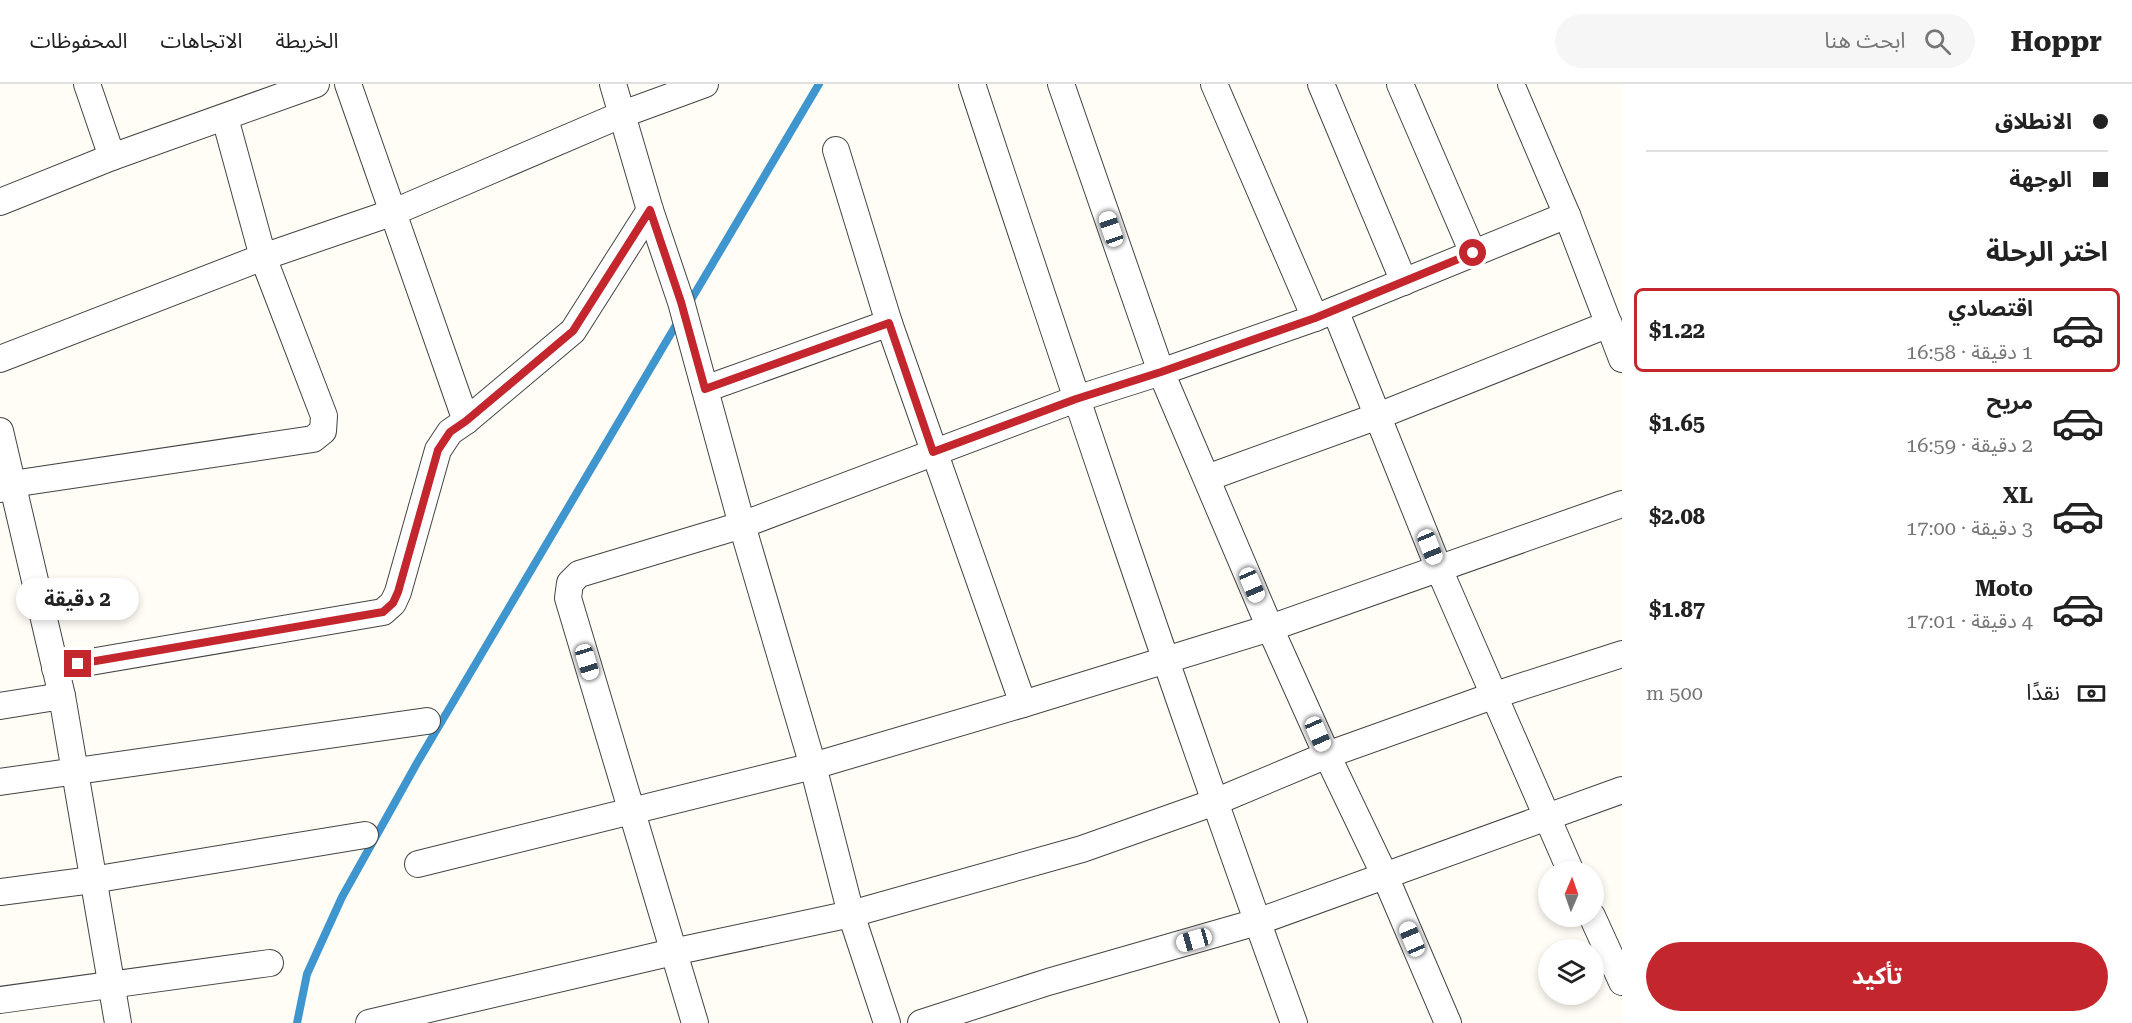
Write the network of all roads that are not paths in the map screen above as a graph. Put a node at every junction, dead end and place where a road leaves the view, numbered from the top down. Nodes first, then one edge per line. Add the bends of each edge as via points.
1 (87, 84) edge
2 (316, 84) edge
3 (348, 84) edge
4 (614, 84) edge
5 (705, 84) edge
6 (972, 84) edge
7 (1061, 84) edge
8 (1214, 84) edge
9 (1321, 84) edge
10 (1400, 84) edge
11 (1511, 84) edge
12 (623, 114) junction
13 (225, 118) junction
14 (836, 150) dead end
15 (112, 157) junction
16 (0, 202) edge
17 (650, 210) junction
18 (394, 212) junction
19 (1567, 215) junction
20 (1473, 253) junction
21 (263, 256) junction
22 (1404, 282) junction
23 (1325, 314) junction
24 (889, 323) junction
25 (1609, 324) junction
26 (0, 359) edge
27 (1622, 359) edge
28 (1161, 372) junction
29 (705, 389) junction
30 (1076, 399) junction
31 (1377, 416) junction
32 (466, 421) junction
33 (0, 431) edge
34 (933, 452) junction
35 (1207, 478) junction
36 (6, 487) edge
37 (1622, 504) edge
38 (742, 525) junction
39 (1439, 568) junction
40 (1270, 628) junction
41 (1622, 654) edge
42 (1165, 660) junction
43 (55, 668) junction
44 (1496, 695) junction
45 (62, 696) junction
46 (1023, 704) junction
47 (0, 706) edge
48 (427, 720) dead end
49 (1328, 755) junction
50 (813, 766) junction
51 (75, 771) junction
52 (0, 782) edge
53 (1622, 790) edge
54 (1215, 802) junction
55 (632, 812) junction
56 (1546, 817) junction
57 (365, 835) dead end
58 (1566, 861) edge
59 (418, 864) dead end
60 (1385, 876) junction
61 (92, 880) junction
62 (0, 892) edge
63 (851, 914) junction
64 (1257, 922) junction
65 (1597, 927) edge
66 (673, 952) junction
67 (270, 963) dead end
68 (1622, 982) edge
69 (112, 984) junction
70 (0, 1000) edge
71 (118, 1023) edge
72 (369, 1023) edge
73 (695, 1023) edge
74 (886, 1023) edge
75 (921, 1023) edge
76 (1294, 1023) edge
77 (1448, 1023) edge

1 - 15 street
2 - 13 street
3 - 18 street
4 - 12 street
5 - 12 street
6 - 30 street
7 - 28 street
8 - 23 street
9 - 22 street
10 - 20 street
11 - 19 street
12 - 17 street
12 - 18 street
13 - 15 street
13 - 21 street
14 - 24 street
15 - 16 street
17 - 29 street
17 - 32 street via 573,331
18 - 21 street
18 - 32 street
19 - 20 street
19 - 25 street
20 - 22 street
21 - 26 street
21 - 36 street via 324,416 323,431 313,439
22 - 23 street
23 - 28 street
23 - 31 street
24 - 29 street
24 - 34 street
25 - 27 street
25 - 31 street
28 - 30 street
28 - 35 street
29 - 38 street
30 - 34 street
30 - 42 street
31 - 35 street
31 - 39 street
32 - 43 street via 450,432 438,450 398,592 383,612
33 - 36 street
34 - 38 street
34 - 46 street
35 - 40 street
36 - 43 street
37 - 39 street
38 - 50 street
38 - 55 street via 579,574 570,583 568,598
39 - 40 street
39 - 44 street
40 - 42 street
40 - 49 street
41 - 44 street
42 - 46 street
42 - 54 street
43 - 45 street
44 - 49 street
44 - 56 street
45 - 47 street
45 - 51 street
46 - 50 street
48 - 51 street
49 - 54 street
49 - 60 street
50 - 55 street
50 - 63 street
51 - 52 street
51 - 61 street
53 - 56 street
54 - 63 street via 1082,849
54 - 64 street
55 - 59 street
55 - 66 street
56 - 58 street
56 - 60 street
57 - 61 street
60 - 64 street
60 - 77 street
61 - 62 street
61 - 69 street
63 - 66 street
63 - 74 street
64 - 75 street
64 - 76 street
65 - 68 street
66 - 72 street
66 - 73 street
67 - 69 street
69 - 70 street
69 - 71 street

